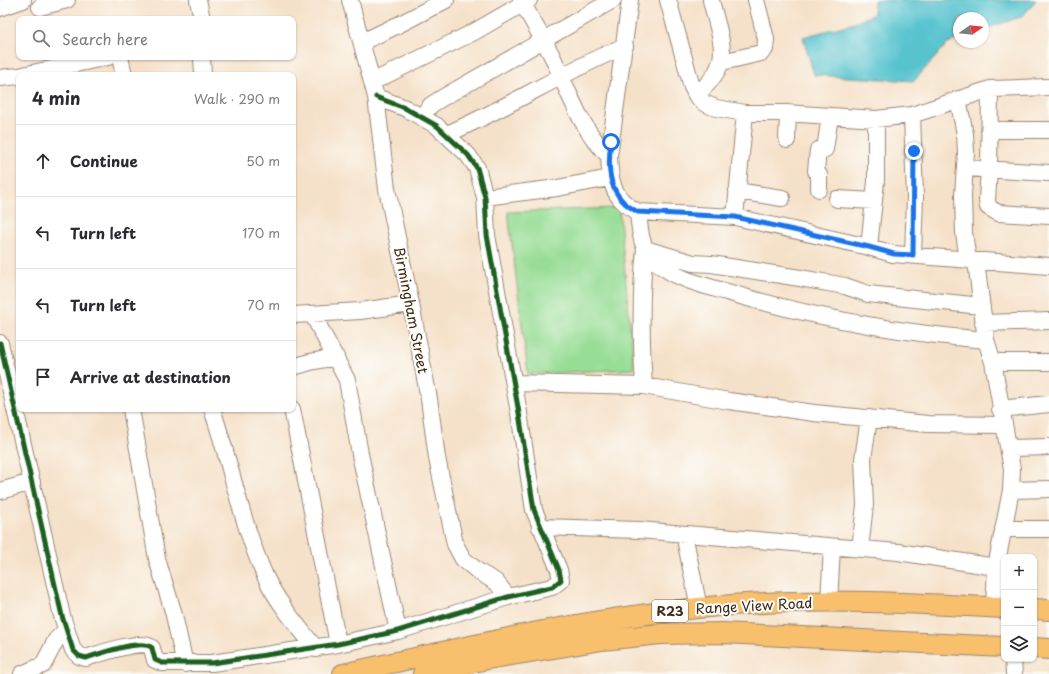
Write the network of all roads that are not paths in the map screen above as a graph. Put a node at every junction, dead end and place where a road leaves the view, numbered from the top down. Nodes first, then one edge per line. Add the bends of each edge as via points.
1 (23, 0) edge
2 (67, 0) edge
3 (198, 0) edge
4 (446, 0) edge
5 (613, 0) edge
6 (630, 0) edge
7 (668, 0) edge
8 (711, 0) edge
9 (756, 0) edge
10 (352, 1) edge
11 (524, 1) edge
12 (0, 8) edge
13 (40, 9) edge
14 (201, 16) edge
15 (543, 39) junction
16 (362, 42) junction
17 (625, 46) junction
18 (90, 60) edge
19 (121, 60) edge
20 (202, 60) edge
21 (722, 62) junction
22 (55, 66) edge
23 (34, 72) edge
24 (123, 72) edge
25 (203, 72) edge
26 (16, 76) edge
27 (562, 77) junction
28 (0, 78) edge
29 (1049, 87) edge
30 (374, 89) junction
31 (990, 89) junction
32 (696, 96) junction
33 (958, 98) junction
34 (745, 113) junction
35 (788, 113) junction
36 (912, 115) junction
37 (830, 116) junction
38 (421, 117) junction
39 (876, 119) junction
40 (989, 130) junction
41 (1049, 130) edge
42 (446, 134) junction
43 (786, 140) dead end
44 (609, 156) junction
45 (965, 168) junction
46 (989, 169) junction
47 (1049, 173) edge
48 (610, 178) junction
49 (819, 189) dead end
50 (737, 191) junction
51 (485, 197) junction
52 (782, 198) dead end
53 (837, 199) dead end
54 (874, 201) junction
55 (638, 212) junction
56 (1049, 216) edge
57 (735, 217) junction
58 (869, 247) junction
59 (644, 249) junction
60 (913, 255) junction
61 (972, 261) junction
62 (1049, 266) edge
63 (411, 304) junction
64 (981, 306) junction
65 (296, 315) edge
66 (313, 315) junction
67 (1049, 321) edge
68 (983, 323) junction
69 (986, 340) junction
70 (0, 342) edge
71 (336, 357) junction
72 (993, 362) junction
73 (1049, 362) edge
74 (296, 366) edge
75 (514, 383) junction
76 (644, 386) junction
77 (1049, 404) edge
78 (1000, 409) junction
79 (132, 412) edge
80 (213, 412) edge
81 (293, 412) edge
82 (869, 418) junction
83 (1003, 426) junction
84 (1049, 446) edge
85 (1009, 448) junction
86 (32, 482) junction
87 (1049, 489) edge
88 (1011, 490) junction
89 (0, 491) edge
90 (540, 527) junction
91 (1004, 529) junction
92 (1049, 529) edge
93 (684, 534) junction
94 (832, 547) junction
95 (860, 549) junction
96 (996, 567) junction
97 (508, 597) junction
98 (829, 603) junction
99 (699, 608) junction
100 (999, 608) edge
101 (1037, 609) edge
102 (1049, 610) edge
103 (66, 630) junction
104 (398, 631) junction
105 (338, 644) junction
106 (1001, 647) edge
107 (1037, 648) edge
108 (316, 649) junction
109 (1049, 649) edge
110 (1013, 662) edge
111 (184, 664) junction
112 (22, 674) edge
113 (343, 674) edge
114 (423, 674) edge
115 (1014, 674) edge

1 - 12 street
2 - 13 street
3 - 14 street
4 - 16 street
5 - 15 street
6 - 17 street
7 - 32 street
8 - 21 street via 722,47
9 - 21 street via 766,39 765,49
10 - 16 street, Birmingham Street
11 - 15 street
11 - 30 street
15 - 27 street
15 - 38 street via 431,105
16 - 30 street, Birmingham Street
17 - 27 street via 596,58
17 - 44 street
18 - 22 street
19 - 24 street
20 - 25 street
21 - 32 street via 708,85
22 - 23 street
26 - 28 street
27 - 42 street via 485,118
27 - 44 street via 582,123 598,146
29 - 31 street
30 - 38 street
30 - 63 street, Birmingham Street via 387,189
31 - 33 street
31 - 40 street
32 - 34 street via 709,106
33 - 36 street
33 - 45 street via 965,134
34 - 35 street
34 - 50 street
35 - 37 street
35 - 43 street
36 - 39 street
36 - 60 street via 915,197
37 - 39 street
37 - 49 street via 825,149 818,150 816,171 819,175
38 - 42 street
39 - 54 street
40 - 41 street
40 - 46 street
42 - 51 street via 468,155 477,168
44 - 48 street
45 - 46 street
45 - 61 street via 964,233
46 - 47 street
46 - 56 street via 987,201 990,208 998,214
48 - 51 street
48 - 55 street via 624,203
50 - 52 street
50 - 57 street
51 - 75 street via 489,243
53 - 54 street
54 - 58 street
55 - 57 street
55 - 59 street
57 - 58 street
58 - 60 street via 894,254
59 - 64 street via 693,263 800,278 845,286 868,294
59 - 69 street via 655,261 686,280 764,303 946,337
59 - 76 street via 640,309
60 - 61 street
61 - 62 street
61 - 64 street
63 - 66 street
63 - 97 street, Birmingham Street via 437,458 455,544 463,559 496,582
64 - 68 street
65 - 66 street
66 - 71 street
67 - 68 street
68 - 69 street
69 - 72 street
70 - 86 street
71 - 74 street
71 - 104 street via 351,395 360,454
72 - 73 street
72 - 78 street
75 - 76 street
75 - 90 street via 531,493
76 - 82 street via 729,401
77 - 78 street
78 - 83 street
79 - 111 street via 157,558 173,611
80 - 108 street via 240,505 265,576
81 - 105 street
82 - 83 street via 928,424
82 - 95 street via 863,459 865,505
83 - 85 street
84 - 85 street
85 - 88 street
86 - 89 street
86 - 103 street via 53,583
87 - 88 street
88 - 91 street
90 - 93 street
90 - 97 street via 557,565 561,581 552,587
91 - 92 street
91 - 96 street
93 - 94 street
93 - 99 street
94 - 95 street
94 - 98 street
95 - 96 street via 898,552
96 - 100 street
97 - 104 street
98 - 99 main road, Range View Road / R23
98 - 100 main road, Range View Road / R23
99 - 113 main road, Range View Road / R23 via 593,621 488,641
101 - 102 main road
103 - 111 street via 75,653 84,658 122,648 147,645 151,647 154,658 158,661
103 - 112 street via 56,640 43,665
104 - 105 street
105 - 108 street
106 - 114 main road, Range View Road / R23 via 722,633 661,634 602,640 487,659
107 - 109 main road
108 - 111 street via 212,663
110 - 115 street

